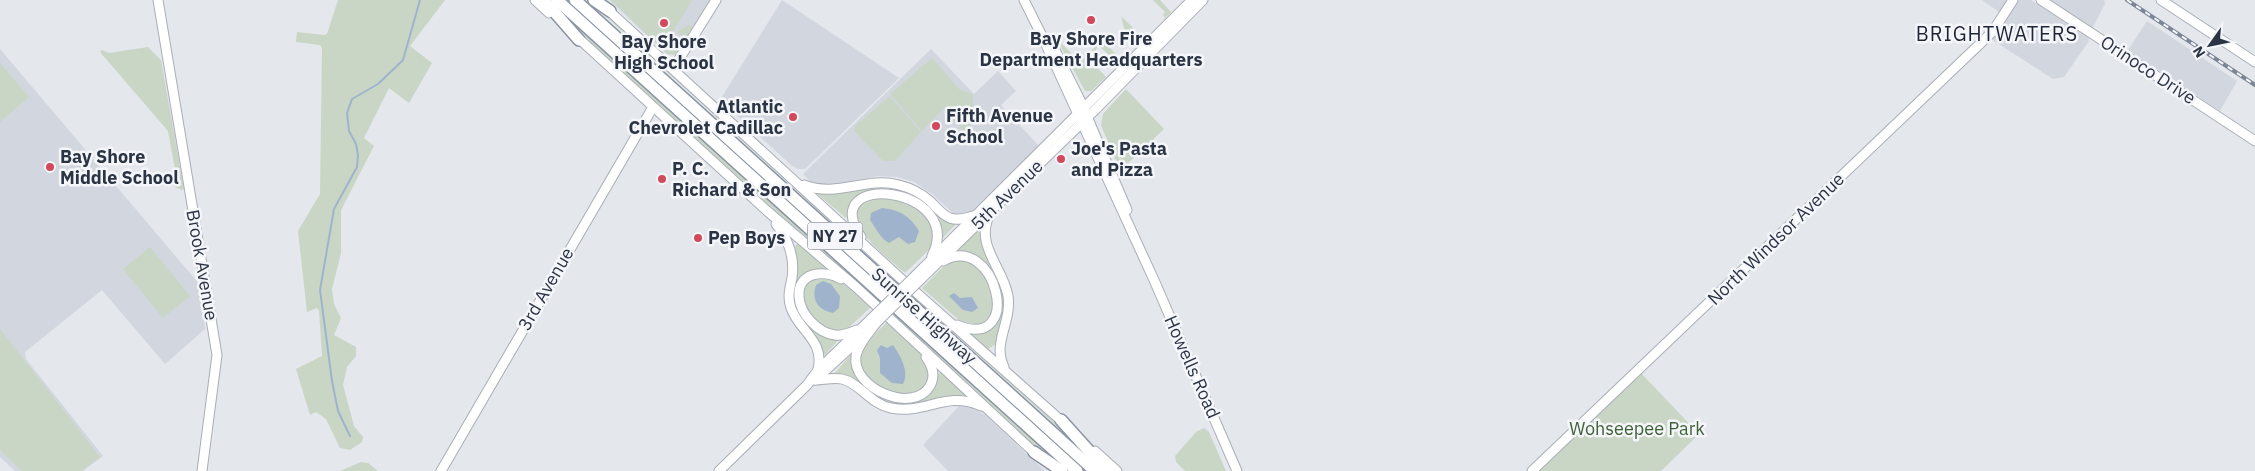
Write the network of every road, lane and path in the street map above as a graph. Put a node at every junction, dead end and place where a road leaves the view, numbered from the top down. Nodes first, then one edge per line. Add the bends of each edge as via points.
1 (158, 0) edge
2 (535, 0) edge
3 (544, 0) edge
4 (557, 0) edge
5 (575, 0) edge
6 (596, 0) edge
7 (716, 0) edge
8 (1024, 0) edge
9 (1028, 0) edge
10 (1192, 0) edge
11 (1203, 0) edge
12 (2013, 0) edge
13 (2042, 0) edge
14 (2161, 0) edge
15 (610, 11) joint
16 (1046, 37) junction
17 (579, 40) junction
18 (2255, 62) edge
19 (674, 69) junction
20 (653, 107) junction
21 (1080, 110) junction
22 (1084, 120) junction
23 (2255, 141) edge
24 (799, 182) junction
25 (992, 208) junction
26 (766, 210) junction
27 (973, 216) junction
28 (870, 250) junction
29 (930, 266) junction
30 (856, 287) junction
31 (874, 321) junction
32 (950, 322) junction
33 (862, 328) junction
34 (916, 342) junction
35 (818, 370) junction
36 (1006, 370) junction
37 (811, 383) junction
38 (986, 409) junction
39 (1061, 420) junction
40 (1034, 452) junction
41 (202, 471) edge
42 (441, 471) edge
43 (719, 471) edge
44 (1055, 471) edge
45 (1062, 471) edge
46 (1077, 471) edge
47 (1095, 471) edge
48 (1107, 471) edge
49 (1117, 471) edge
50 (1237, 471) edge
51 (1532, 471) edge

1 - 41 main road, Brook Avenue via 217,355
2 - 17 main road, Sunrise Highway
3 - 17 highway
4 - 46 highway, Sunrise Highway / NY 27
5 - 47 highway, Sunrise Highway / NY 27
6 - 15 highway
7 - 19 main road
8 - 16 main road, Howells Road
9 - 16 main road, Howells Road
10 - 21 main road, 5th Avenue
11 - 22 main road, 5th Avenue
12 - 51 main road, North Windsor Avenue via 1984,40
13 - 23 main road, Orinoco Drive
14 - 18 main road
15 - 19 main road, Sunrise Highway
16 - 21 main road, Howells Road
17 - 20 main road, Sunrise Highway
19 - 24 main road, Sunrise Highway
20 - 26 main road, Sunrise Highway
20 - 42 main road, 3rd Avenue
21 - 22 main road, Howells Road
21 - 27 main road, 5th Avenue
22 - 25 main road, 5th Avenue
22 - 50 main road, Howells Road via 1117,183 1147,264
24 - 27 main road via 824,190 874,183 896,184 920,193 949,218
24 - 28 main road, Sunrise Highway
25 - 29 main road, 5th Avenue
25 - 36 main road via 984,234 1008,296 1008,320 999,351
26 - 30 main road, Sunrise Highway
26 - 35 main road via 784,233 790,248 793,265 790,304 799,323 817,345
27 - 29 main road, 5th Avenue
28 - 29 main road via 853,224 855,207 870,194 894,194 920,206 934,224 937,243
28 - 32 main road, Sunrise Highway
29 - 31 main road, 5th Avenue, bridge
29 - 32 main road via 954,256 964,256 983,268 996,291 998,312 988,326 970,330
30 - 33 main road via 831,274 818,273 800,287 799,298 809,318 827,333 844,335
30 - 34 main road, Sunrise Highway
31 - 33 main road, 5th Avenue
31 - 34 main road via 859,346 855,361 870,385 884,393 911,398 922,395 929,387 933,369
31 - 37 main road, 5th Avenue via 823,375
32 - 36 main road, Sunrise Highway
33 - 35 main road, 5th Avenue
34 - 38 main road, Sunrise Highway
35 - 37 main road, 5th Avenue
36 - 39 main road, Sunrise Highway
37 - 38 main road via 844,380 891,408 913,408 959,400
37 - 43 main road, 5th Avenue
38 - 40 main road, Sunrise Highway
39 - 48 highway
39 - 49 main road, Sunrise Highway
40 - 44 main road, Sunrise Highway
40 - 45 highway

